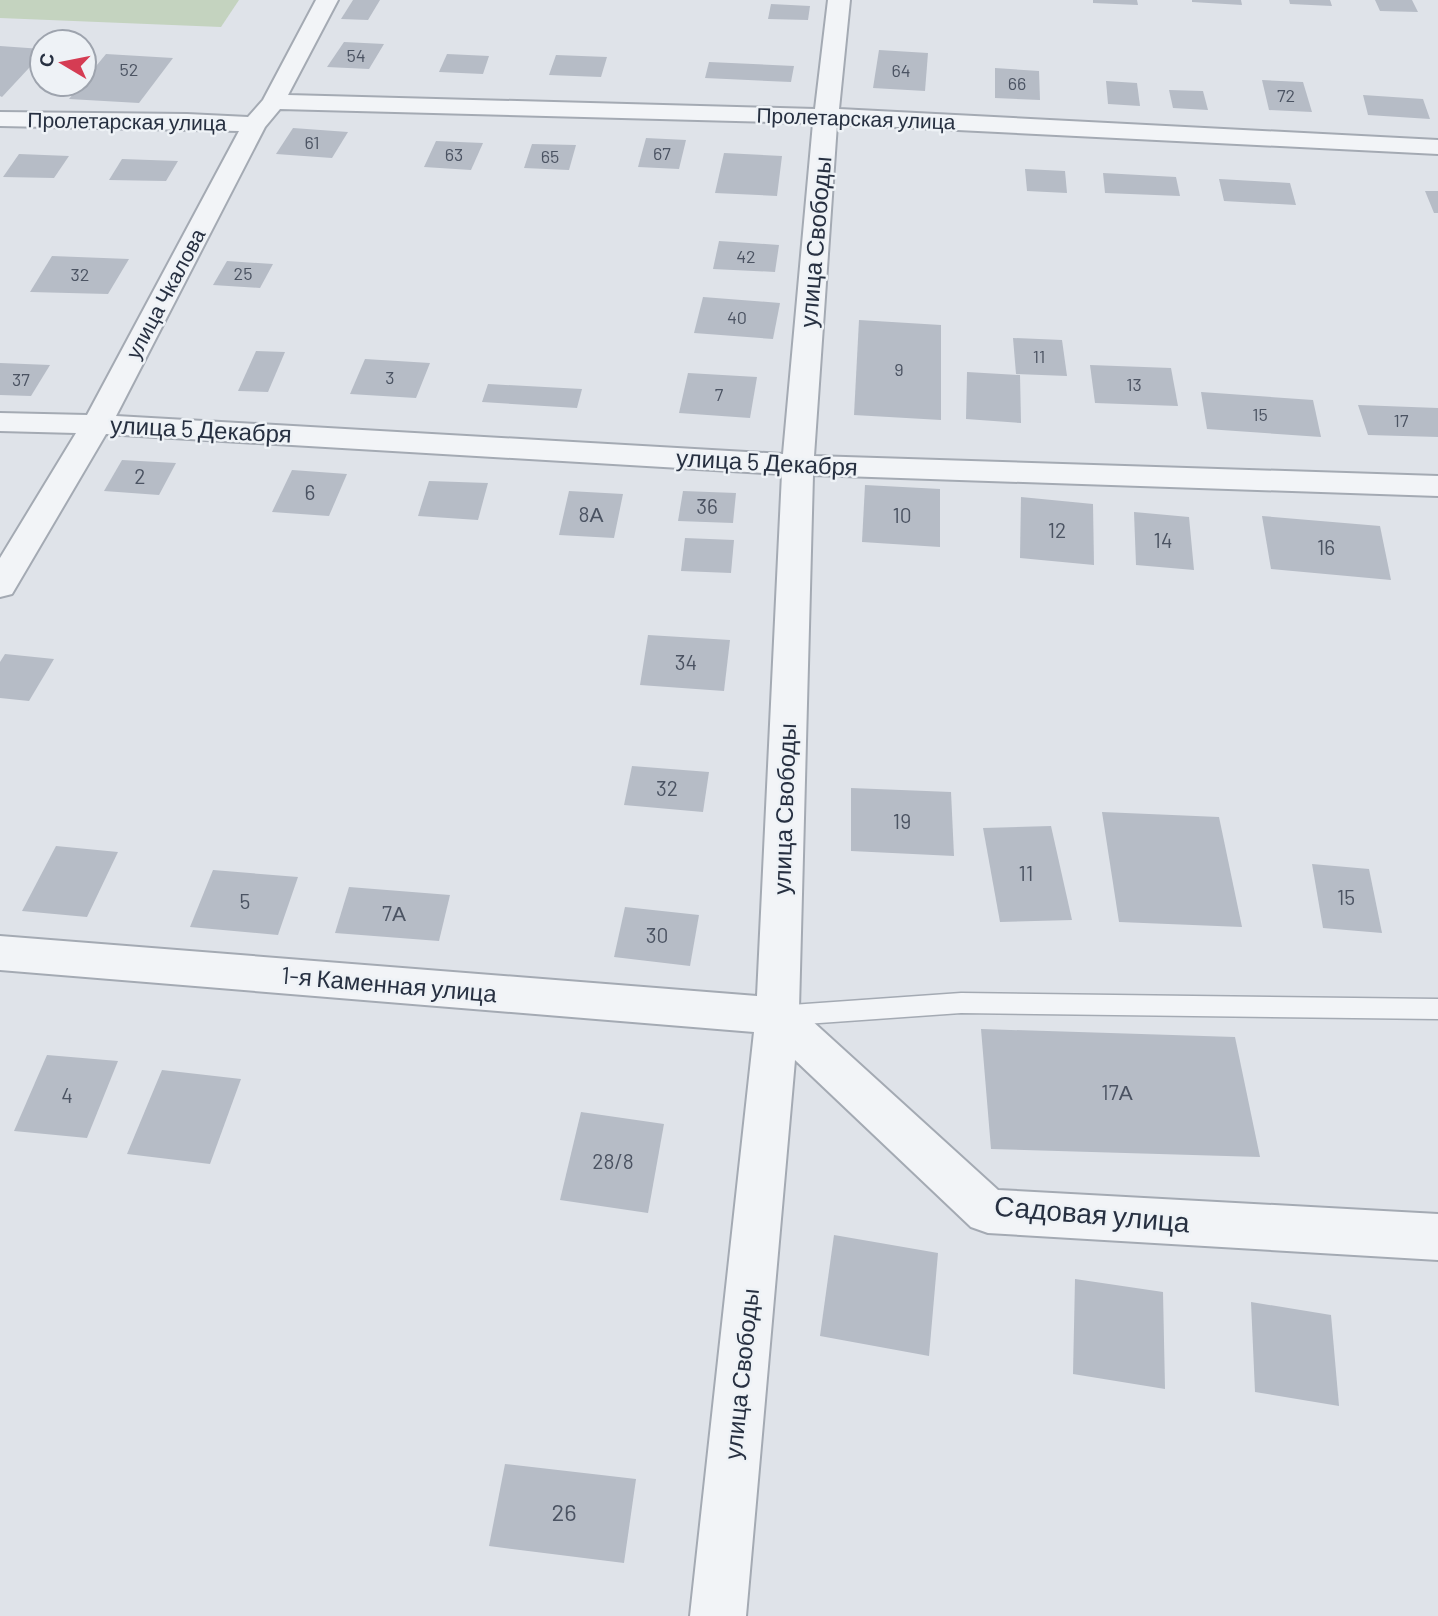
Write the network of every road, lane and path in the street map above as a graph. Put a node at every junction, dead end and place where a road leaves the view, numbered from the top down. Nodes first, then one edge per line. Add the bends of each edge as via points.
1 (327, 0) edge
2 (839, 0) edge
3 (273, 102) junction
4 (826, 116) junction
5 (0, 120) edge
6 (254, 125) junction
7 (1438, 147) edge
8 (0, 422) edge
9 (97, 424) junction
10 (798, 465) junction
11 (1438, 485) edge
12 (0, 586) edge
13 (0, 953) edge
14 (1438, 1009) edge
15 (778, 1016) junction
16 (1438, 1237) edge
17 (718, 1616) edge

1 - 3 street, улица Чкалова
2 - 4 street, улица Свободы
3 - 4 street, Пролетарская улица
3 - 6 street, улица Чкалова
4 - 7 street, Пролетарская улица
4 - 10 street, улица Свободы
5 - 6 street, Пролетарская улица
6 - 9 street, улица Чкалова
8 - 9 street, улица 5 Декабря
9 - 10 street, улица 5 Декабря
9 - 12 street, улица Чкалова
10 - 11 street, улица 5 Декабря
10 - 15 street, улица Свободы
13 - 15 street, 1-я Каменная улица
14 - 15 lane via 961,1003
15 - 16 street, Садовая улица via 988,1211
15 - 17 street, улица Свободы

